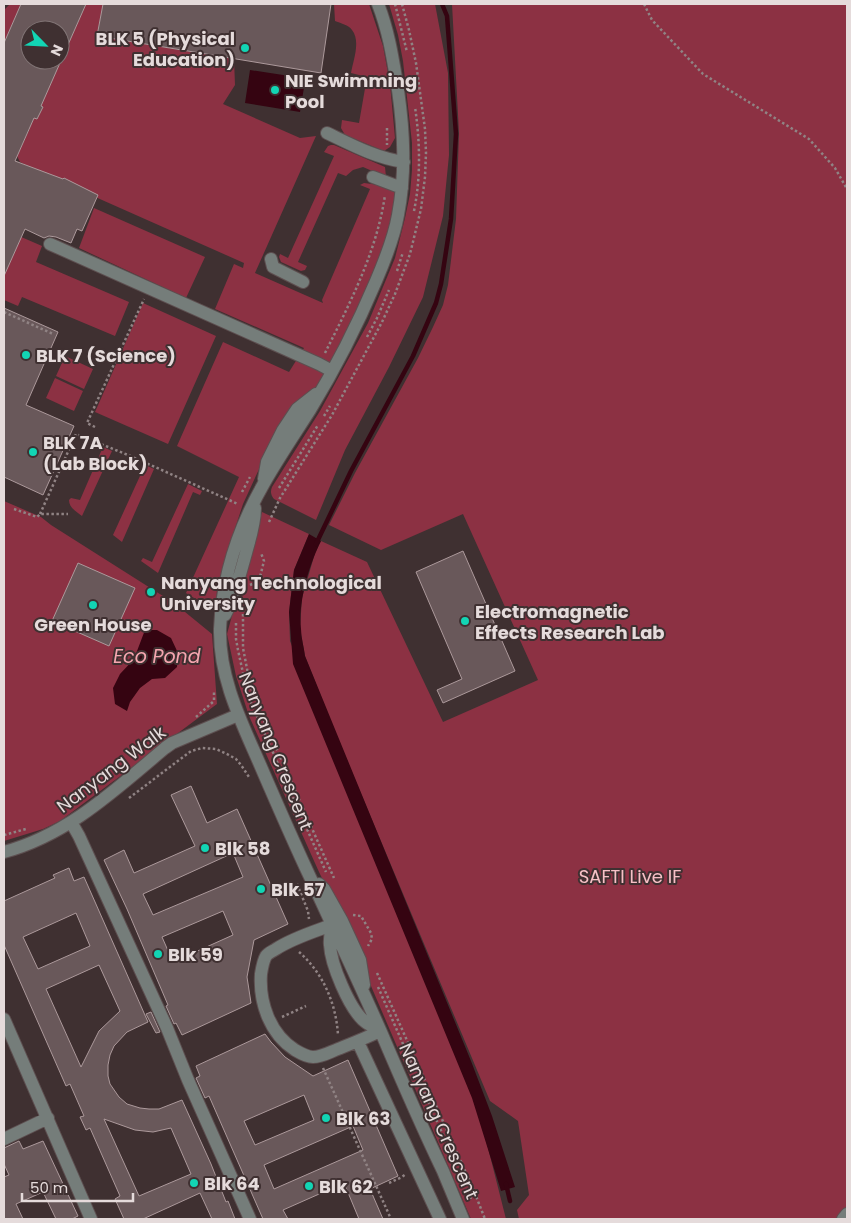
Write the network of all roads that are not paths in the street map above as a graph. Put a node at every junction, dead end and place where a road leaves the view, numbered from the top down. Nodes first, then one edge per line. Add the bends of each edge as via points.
1 (378, 4) edge
2 (327, 134) dead end
3 (404, 162) junction
4 (373, 177) dead end
5 (402, 188) junction
6 (50, 244) dead end
7 (271, 259) dead end
8 (303, 282) dead end
9 (332, 372) junction
10 (238, 715) junction
11 (71, 822) junction
12 (4, 852) edge
13 (307, 870) junction
14 (332, 925) junction
15 (367, 1002) junction
16 (4, 1019) edge
17 (380, 1031) junction
18 (358, 1042) junction
19 (48, 1118) junction
20 (4, 1139) edge
21 (847, 1214) edge
22 (91, 1219) edge
23 (250, 1219) edge
24 (440, 1219) edge
25 (463, 1219) edge
26 (843, 1219) edge

1 - 3 street, Nanyang Crescent via 393,60
2 - 3 street via 388,160
3 - 5 street, Nanyang Crescent
4 - 5 street
5 - 9 street, Nanyang Crescent via 394,235 386,258 364,311
6 - 9 street
7 - 8 street via 273,267
9 - 10 street, Nanyang Crescent via 262,486 239,535 226,579 220,632 224,670
10 - 11 street, Nanyang Walk via 165,748
10 - 13 street, Nanyang Crescent
11 - 12 street, Nanyang Walk via 35,841
11 - 23 street
13 - 14 street, Nanyang Crescent
13 - 15 street via 324,889 360,960
14 - 15 street, Nanyang Crescent
14 - 17 street via 329,944 341,982 364,1021
14 - 18 street via 267,955 262,965 264,1006 277,1034 299,1053 312,1057
15 - 17 street, Nanyang Crescent
16 - 19 street
17 - 18 street
17 - 25 street, Nanyang Crescent
18 - 24 street
19 - 20 street
19 - 22 street
21 - 26 street

